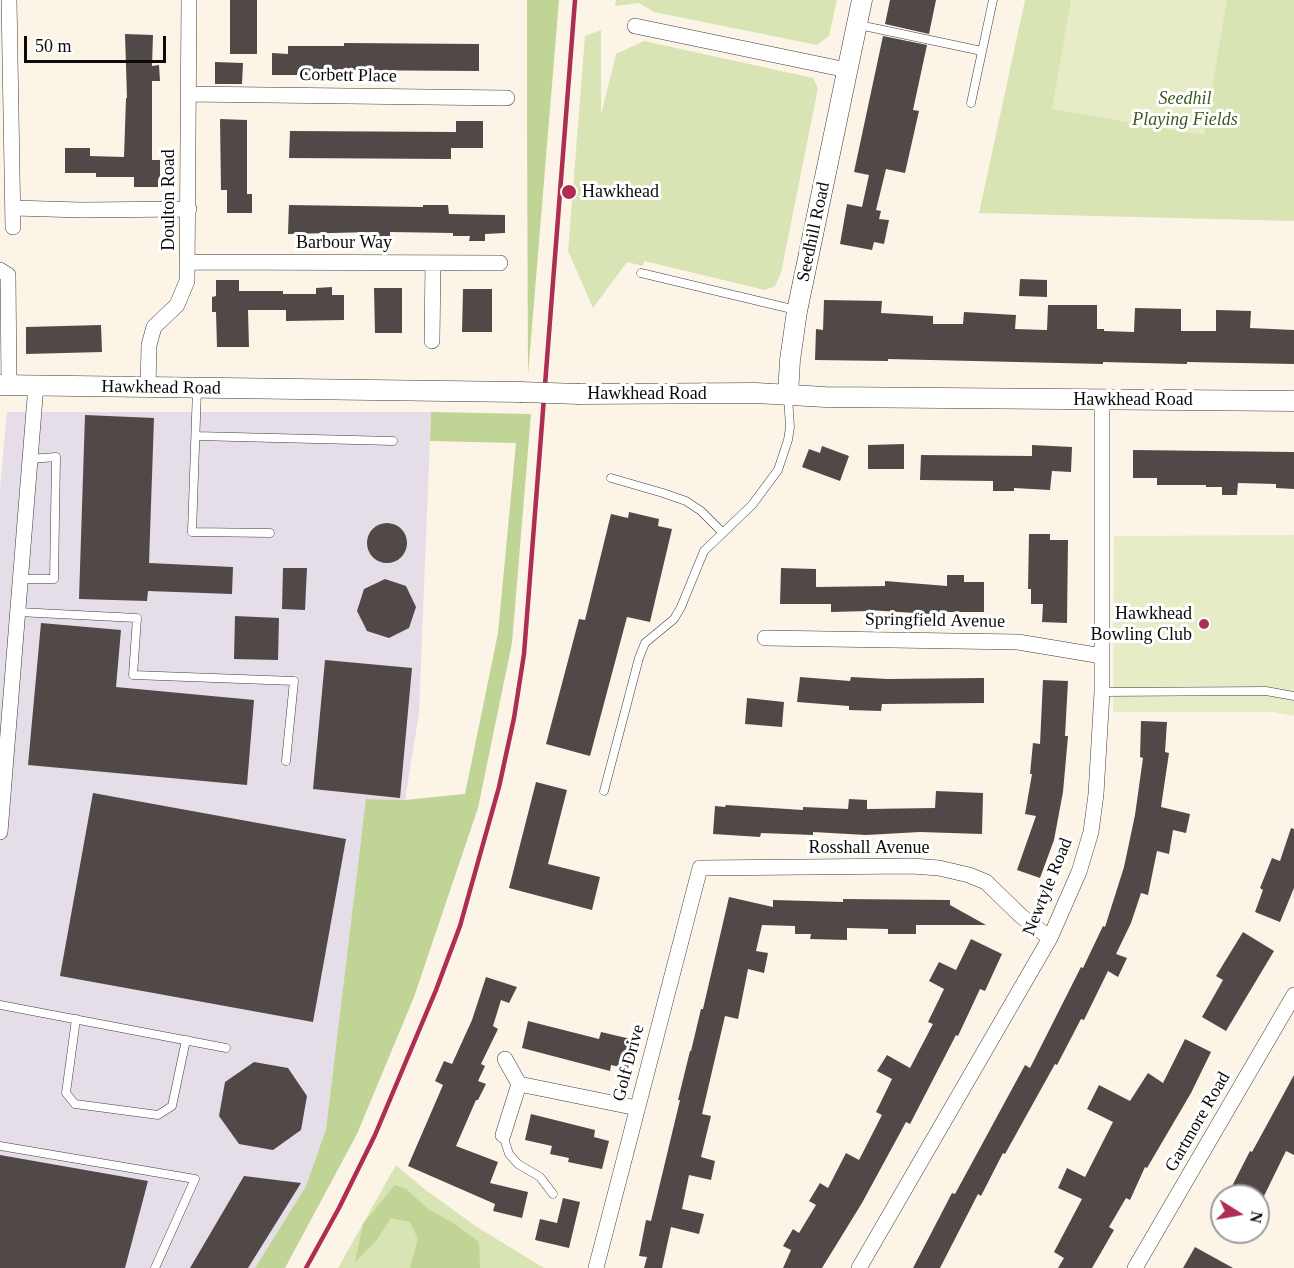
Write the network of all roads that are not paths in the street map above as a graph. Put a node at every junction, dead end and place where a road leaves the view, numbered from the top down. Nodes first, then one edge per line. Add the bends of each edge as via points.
1 (9, 0) edge
2 (189, 0) edge
3 (862, 0) edge
4 (993, 0) edge
5 (857, 25) junction
6 (635, 26) dead end
7 (982, 51) junction
8 (847, 70) junction
9 (188, 94) junction
10 (507, 98) dead end
11 (971, 103) dead end
12 (6, 146) edge
13 (14, 208) junction
14 (189, 209) junction
15 (13, 227) dead end
16 (188, 262) junction
17 (433, 263) junction
18 (500, 263) dead end
19 (0, 270) edge
20 (641, 273) dead end
21 (797, 310) junction
22 (432, 341) dead end
23 (4, 385) edge
24 (36, 385) junction
25 (148, 388) junction
26 (197, 389) junction
27 (788, 395) junction
28 (1102, 399) junction
29 (1294, 401) edge
30 (196, 436) junction
31 (393, 441) dead end
32 (30, 459) junction
33 (611, 478) dead end
34 (270, 533) dead end
35 (723, 533) junction
36 (21, 579) junction
37 (18, 612) junction
38 (765, 638) dead end
39 (1102, 656) junction
40 (1102, 692) junction
41 (1294, 696) edge
42 (286, 761) dead end
43 (604, 791) dead end
44 (0, 832) edge
45 (700, 868) joint
46 (1050, 938) junction
47 (1294, 995) edge
48 (0, 1005) edge
49 (76, 1019) junction
50 (186, 1040) junction
51 (226, 1048) dead end
52 (505, 1059) dead end
53 (519, 1084) junction
54 (638, 1108) junction
55 (503, 1135) joint
56 (0, 1146) edge
57 (553, 1194) dead end
58 (155, 1268) edge
59 (596, 1268) edge
60 (859, 1268) edge
61 (1135, 1268) edge

1 - 12 street
2 - 9 street, Doulton Road
3 - 5 street, Seedhill Road
4 - 7 lane
5 - 7 lane
5 - 8 street, Seedhill Road
6 - 8 street
7 - 11 lane
8 - 21 street, Seedhill Road
9 - 10 street, Corbett Place
9 - 14 street, Doulton Road
12 - 13 street
13 - 14 street
13 - 15 street
14 - 16 street, Doulton Road
16 - 17 street, Barbour Way
16 - 25 street, Doulton Road via 188,281 177,305 154,327 149,345
17 - 18 street, Barbour Way
17 - 22 street
19 - 23 street via 8,275
20 - 21 lane
21 - 27 street, Seedhill Road
23 - 24 street, Hawkhead Road
24 - 25 street, Hawkhead Road
24 - 32 street
25 - 26 street, Hawkhead Road
26 - 27 street, Hawkhead Road, bridge
26 - 30 lane
27 - 28 street, Hawkhead Road
27 - 35 lane via 790,427 778,470 752,505
28 - 29 street, Hawkhead Road
28 - 39 street, Newtyle Road
30 - 31 lane
30 - 34 lane via 192,532
32 - 36 street
32 - 36 lane via 56,457 54,579
33 - 35 lane via 686,501
35 - 43 lane via 704,551 674,619 645,643
36 - 37 street
37 - 42 lane via 136,618 133,675 294,681
37 - 44 street
38 - 39 street, Springfield Avenue via 1018,642
39 - 40 street, Newtyle Road
40 - 41 lane via 1266,691
40 - 46 street, Newtyle Road via 1091,832 1079,872
45 - 46 street, Rosshall Avenue via 939,868 986,882
45 - 54 street, Golf Drive
46 - 60 street, Newtyle Road
47 - 61 street, Gartmore Road
48 - 49 lane
49 - 50 lane
49 - 50 lane via 66,1093 75,1104 158,1115 172,1106
50 - 51 lane
52 - 53 street
53 - 54 street
53 - 55 street
54 - 59 street, Golf Drive
55 - 57 lane via 509,1154 540,1177
56 - 58 lane via 195,1179

